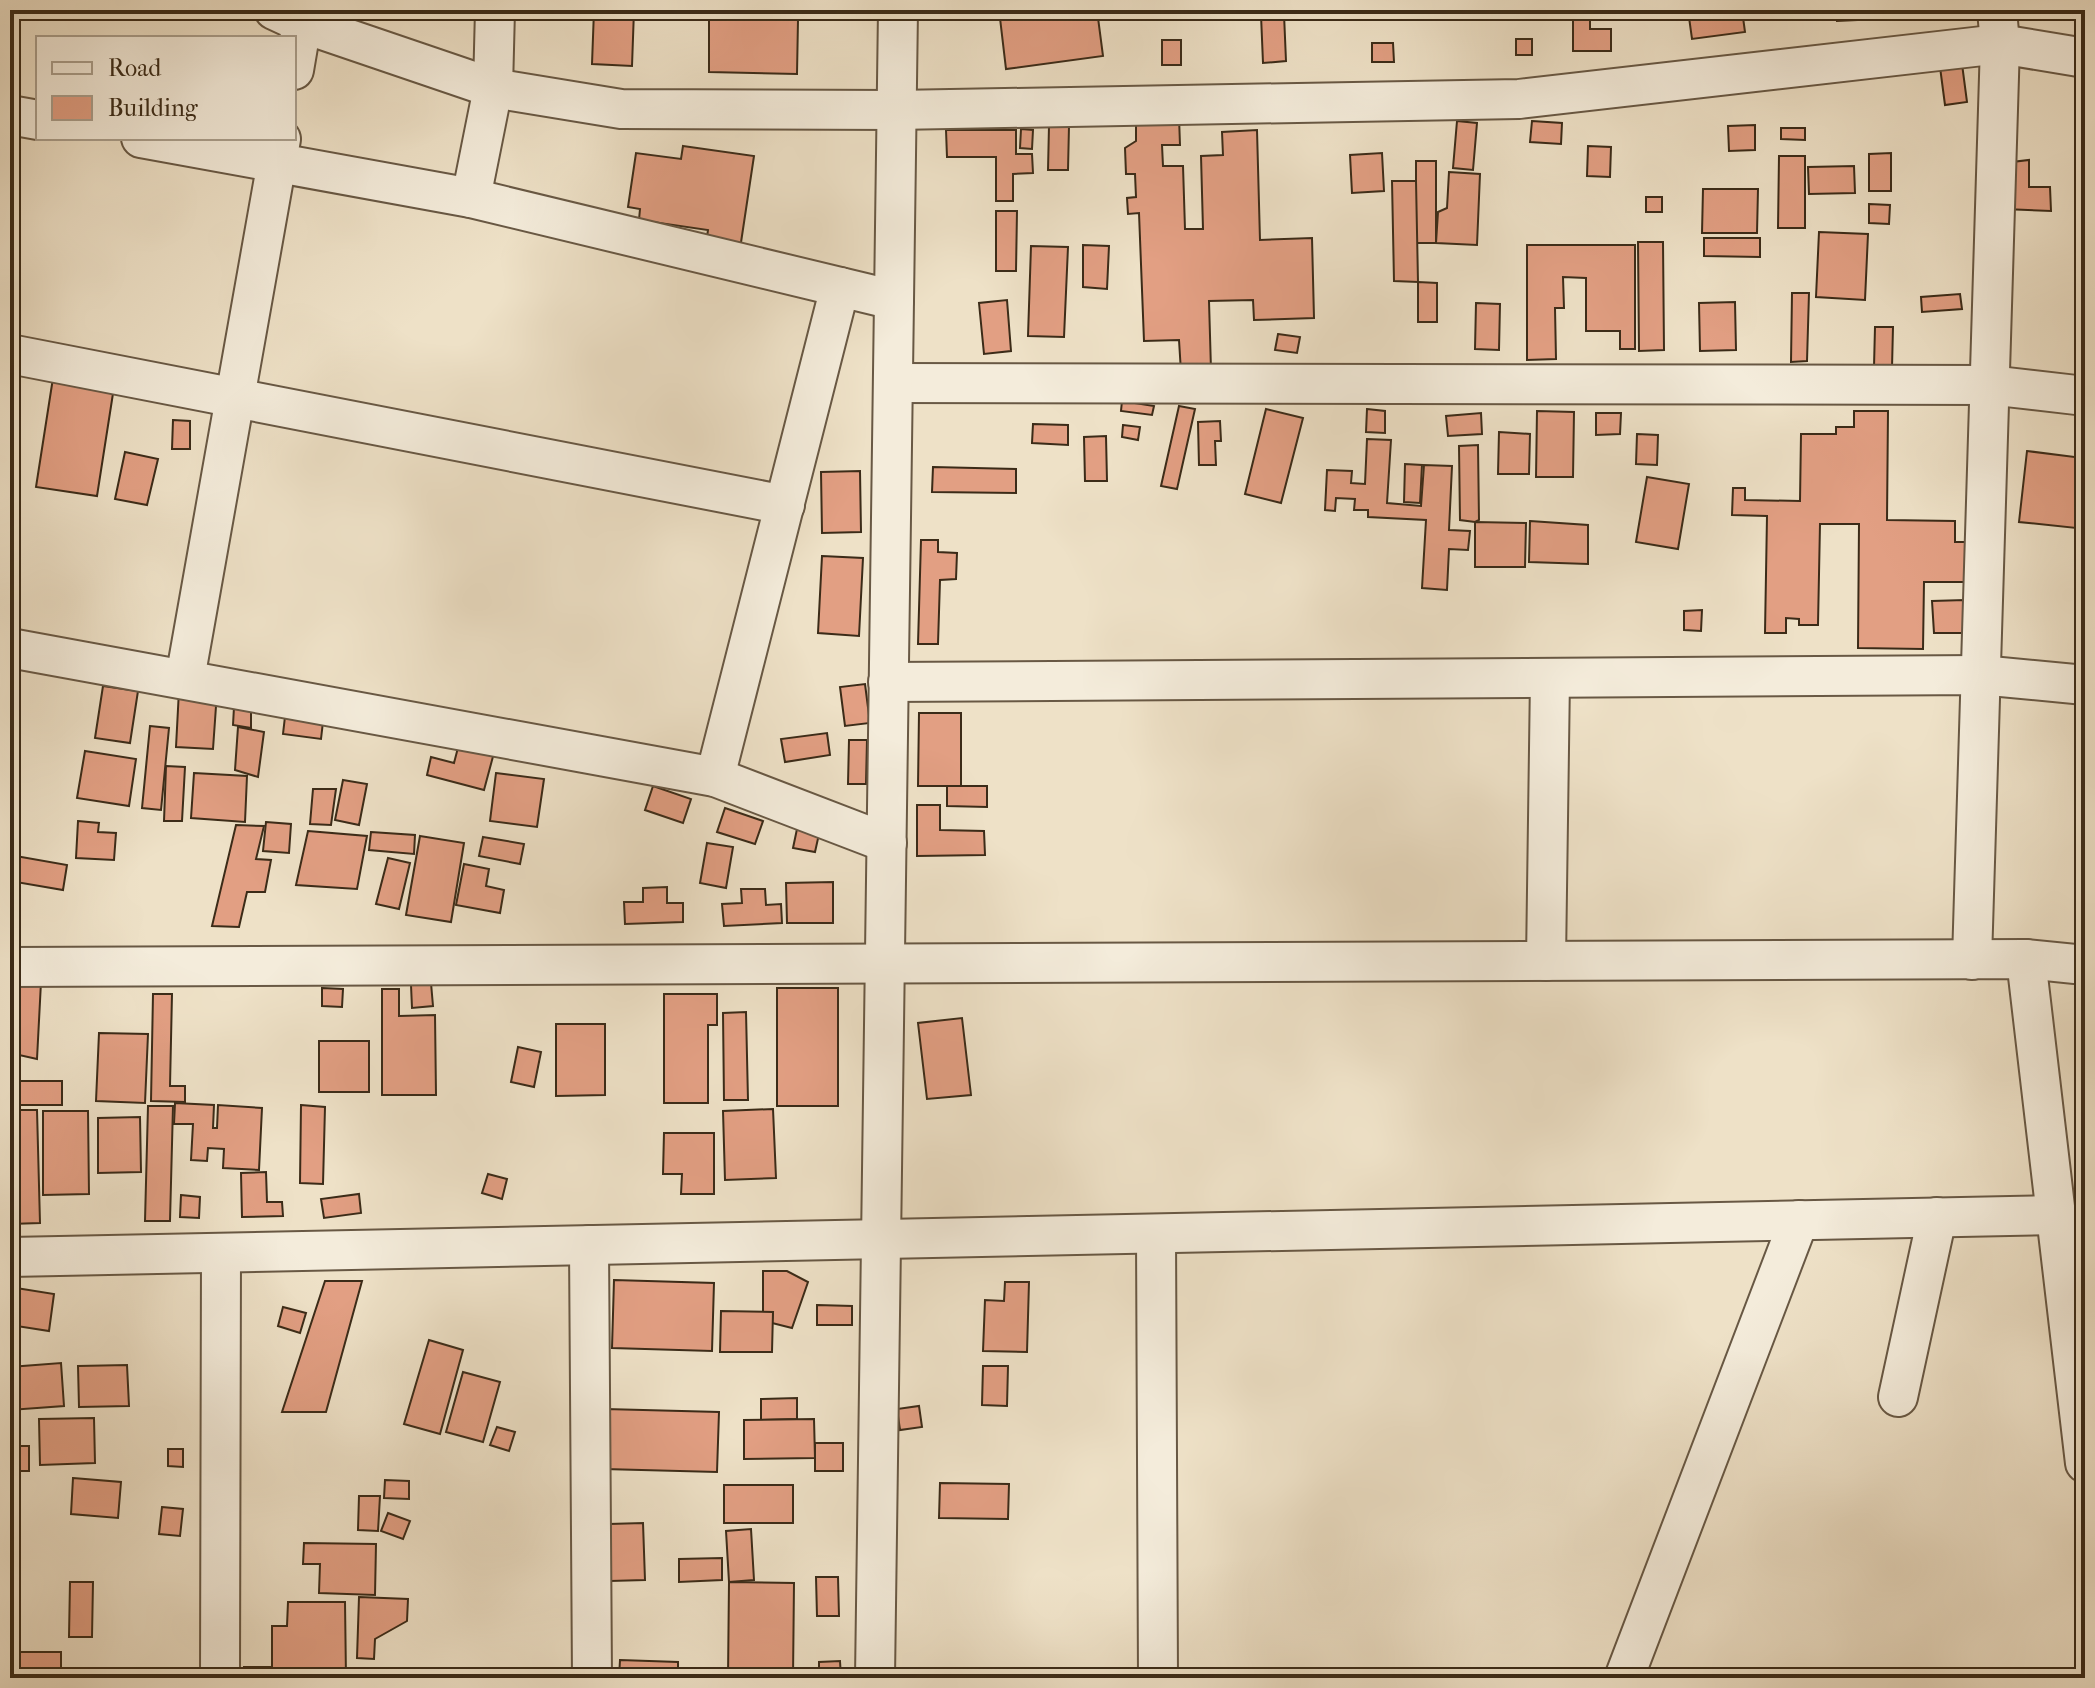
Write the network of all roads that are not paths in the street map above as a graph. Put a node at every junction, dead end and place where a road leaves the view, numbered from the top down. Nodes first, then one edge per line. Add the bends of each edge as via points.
1 (495, 10) edge
2 (898, 10) edge
3 (288, 17) edge
4 (1998, 27) edge
5 (2085, 58) edge
6 (493, 88) junction
7 (896, 110) junction
8 (10, 115) edge
9 (36, 120) edge
10 (164, 140) edge
11 (280, 150) edge
12 (471, 198) junction
13 (840, 287) junction
14 (894, 300) junction
15 (10, 354) edge
16 (893, 383) junction
17 (1989, 385) junction
18 (2085, 396) edge
19 (235, 398) junction
20 (785, 505) junction
21 (10, 648) edge
22 (1980, 675) junction
23 (1550, 678) junction
24 (185, 679) junction
25 (888, 682) junction
26 (2085, 685) edge
27 (715, 777) junction
28 (887, 843) junction
29 (2026, 959) junction
30 (1972, 960) junction
31 (1546, 961) junction
32 (885, 963) junction
33 (2085, 965) edge
34 (10, 967) edge
35 (1937, 1217) junction
36 (1799, 1220) junction
37 (2067, 1232) edge
38 (1156, 1234) junction
39 (881, 1239) junction
40 (589, 1245) junction
41 (221, 1253) junction
42 (10, 1257) edge
43 (1898, 1397) dead end
44 (2085, 1463) edge
45 (220, 1678) edge
46 (592, 1678) edge
47 (875, 1678) edge
48 (1158, 1678) edge
49 (1624, 1678) edge

1 - 6 street
2 - 7 street
3 - 6 street
4 - 5 street
4 - 7 street via 1519,99
4 - 17 street
6 - 7 street via 621,109
6 - 12 street
7 - 14 street
8 - 9 street
10 - 11 street
11 - 12 street
11 - 19 street
12 - 13 street
13 - 14 street
13 - 20 street
14 - 16 street
15 - 19 street
16 - 17 street
16 - 25 street
17 - 18 street
17 - 22 street
19 - 20 street
19 - 24 street
20 - 27 street
21 - 24 street
22 - 23 street
22 - 26 street
22 - 30 street
23 - 25 street
23 - 31 street
24 - 27 street
25 - 28 street
27 - 28 street
28 - 32 street
29 - 30 street
29 - 33 street
29 - 37 street
30 - 31 street
31 - 32 street
32 - 34 street
32 - 39 street
35 - 36 street
35 - 37 street
35 - 43 street
36 - 38 street
36 - 49 street
37 - 44 street
38 - 39 street
38 - 48 street
39 - 40 street
39 - 47 street
40 - 41 street
40 - 46 street
41 - 42 street
41 - 45 street

